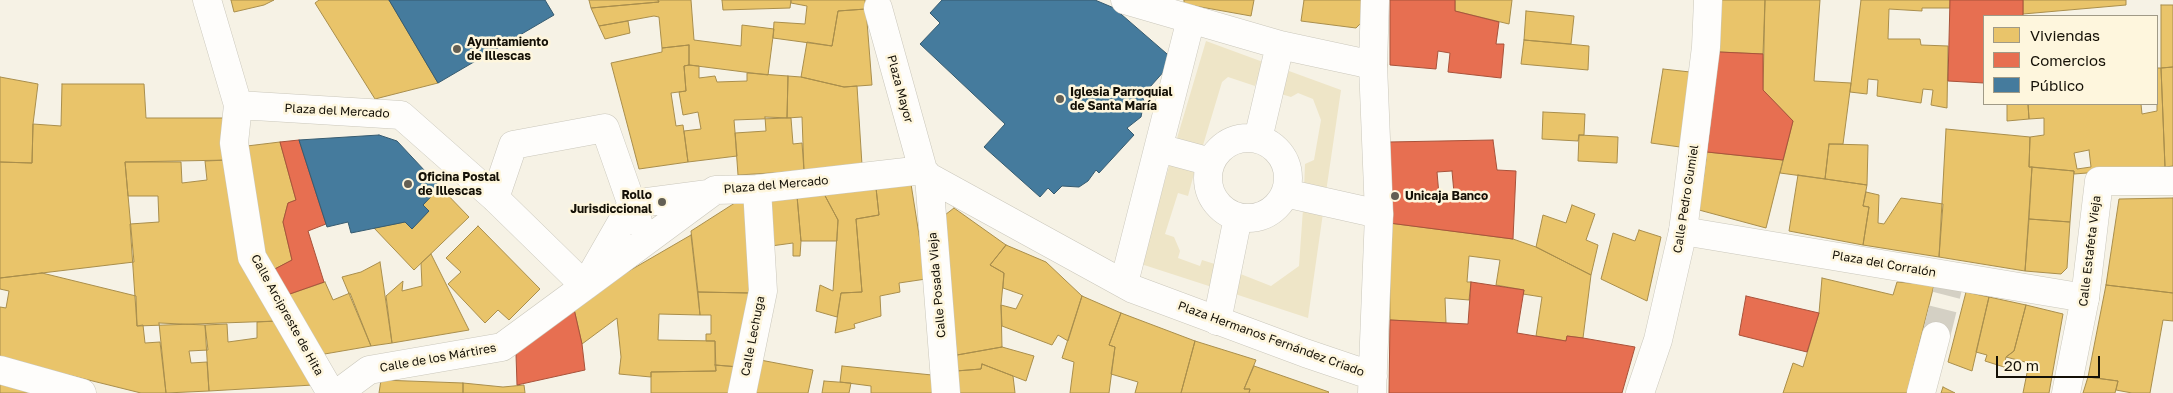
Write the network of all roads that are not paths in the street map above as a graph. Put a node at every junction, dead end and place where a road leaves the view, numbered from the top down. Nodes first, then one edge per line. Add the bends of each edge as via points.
1 (207, 0) edge
2 (1125, 0) edge
3 (1375, 0) edge
4 (1708, 0) edge
5 (883, 3) edge
6 (1191, 19) junction
7 (1280, 45) junction
8 (1373, 64) junction
9 (238, 105) junction
10 (1258, 140) junction
11 (1158, 148) junction
12 (1211, 162) junction
13 (926, 174) junction
14 (2173, 180) edge
15 (757, 189) junction
16 (710, 194) junction
17 (1285, 194) junction
18 (495, 198) junction
19 (632, 204) junction
20 (1378, 214) junction
21 (1238, 217) junction
22 (1683, 231) junction
23 (645, 242) junction
24 (1124, 283) junction
25 (584, 286) junction
26 (2084, 298) junction
27 (1217, 321) junction
28 (1936, 336) tunnel mouth
29 (0, 370) edge
30 (1372, 384) edge
31 (82, 393) edge
32 (331, 393) edge
33 (338, 393) edge
34 (742, 393) edge
35 (946, 393) edge
36 (1640, 393) edge
37 (1921, 393) edge
38 (2066, 393) edge

1 - 9 street, Calle Arcipreste de Hita
2 - 6 street
3 - 8 street, Plaza Hermanos Fernández Criado
4 - 22 street, Calle Pedro Gumiel via 1706,47
5 - 13 street, Plaza Mayor
6 - 7 street
6 - 11 street
7 - 8 street
7 - 10 street
8 - 20 street, Plaza Hermanos Fernández Criado
9 - 18 street, Plaza del Mercado via 401,115
9 - 32 street, Calle Arcipreste de Hita via 234,143 252,257
10 - 12 street via 1236,140 1225,145
10 - 17 street via 1269,144 1284,161 1288,177
11 - 12 street
11 - 24 street
12 - 21 street via 1208,185 1212,196 1227,213
13 - 15 street, Plaza del Mercado
13 - 24 street, Plaza Hermanos Fernández Criado
13 - 35 street, Calle Posada Vieja
14 - 26 street, Calle Estafeta Vieja via 2099,181
15 - 16 street, Plaza del Mercado via 715,190
15 - 34 street, Calle Lechuga via 763,291
16 - 19 street
16 - 23 street, Plaza del Mercado
17 - 20 street
17 - 21 street via 1271,211 1260,216
18 - 19 street via 513,145 605,128
18 - 25 street, Plaza del Mercado
19 - 23 street
19 - 25 street
20 - 30 street, Plaza Hermanos Fernández Criado
21 - 27 street
22 - 26 street, Plaza del Corralón
22 - 36 street, Calle Pedro Gumiel via 1658,340
23 - 25 street, Plaza del Mercado
24 - 27 street, Plaza Hermanos Fernández Criado
25 - 33 street, Calle de los Mártires via 502,347 369,370
26 - 38 street, Calle Estafeta Vieja
27 - 30 street, Plaza Hermanos Fernández Criado via 1305,354
28 - 37 street
29 - 31 street

